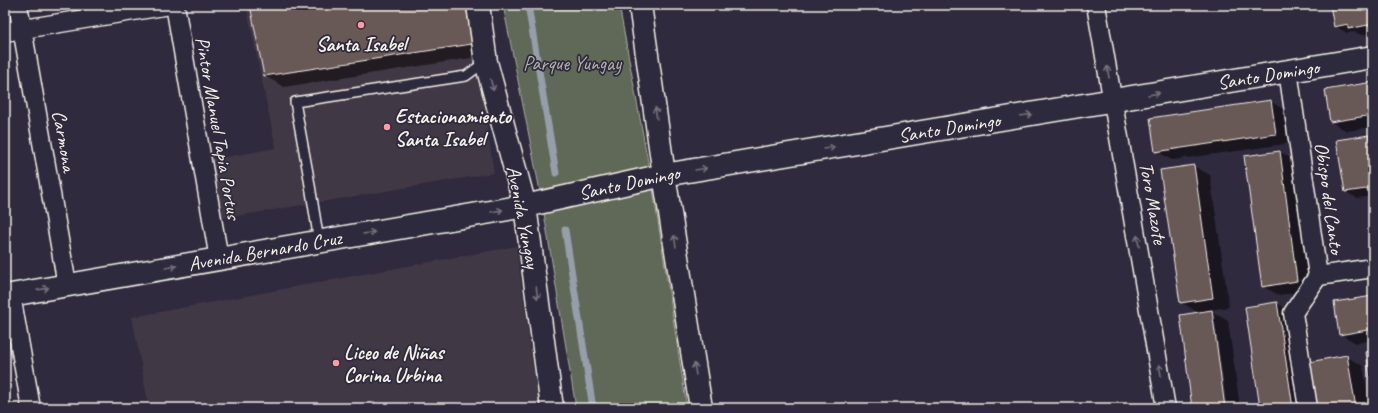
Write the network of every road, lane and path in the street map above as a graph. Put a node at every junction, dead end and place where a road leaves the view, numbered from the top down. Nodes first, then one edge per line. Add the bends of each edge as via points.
1 (18, 5) edge
2 (170, 5) edge
3 (175, 5) edge
4 (478, 5) edge
5 (640, 5) edge
6 (1096, 5) edge
7 (13, 30) edge
8 (1373, 58) edge
9 (486, 62) junction
10 (1288, 71) junction
11 (1113, 101) junction
12 (664, 175) junction
13 (526, 206) junction
14 (319, 242) junction
15 (219, 259) junction
16 (1373, 268) edge
17 (1318, 276) junction
18 (67, 285) junction
19 (8, 296) edge
20 (31, 408) edge
21 (552, 408) edge
22 (701, 408) edge
23 (1166, 408) edge
24 (1308, 408) edge

1 - 7 street, Carmona
2 - 7 street
3 - 15 street, Pintor Manuel Tapia Portus
4 - 9 street, Avenida Yungay
12 -> 5 street
11 -> 6 street, Toro Mazote
7 - 18 street, Carmona
8 - 10 street, Santo Domingo
9 -> 13 street, Avenida Yungay
9 - 14 lane via 466,76 295,102
11 -> 10 street, Santo Domingo
10 - 17 street, Obispo del Canto
12 -> 11 street, Santo Domingo
23 -> 11 street, Toro Mazote
12 - 13 street, Santo Domingo
22 -> 12 street
14 -> 13 street, Avenida Bernardo Cruz
13 -> 21 street, Avenida Yungay
14 - 15 street, Avenida Bernardo Cruz
18 -> 15 street, Avenida Bernardo Cruz
16 - 17 street, Obispo del Canto
17 - 24 street via 1293,313
19 -> 18 street, Avenida Bernardo Cruz
19 - 20 street

